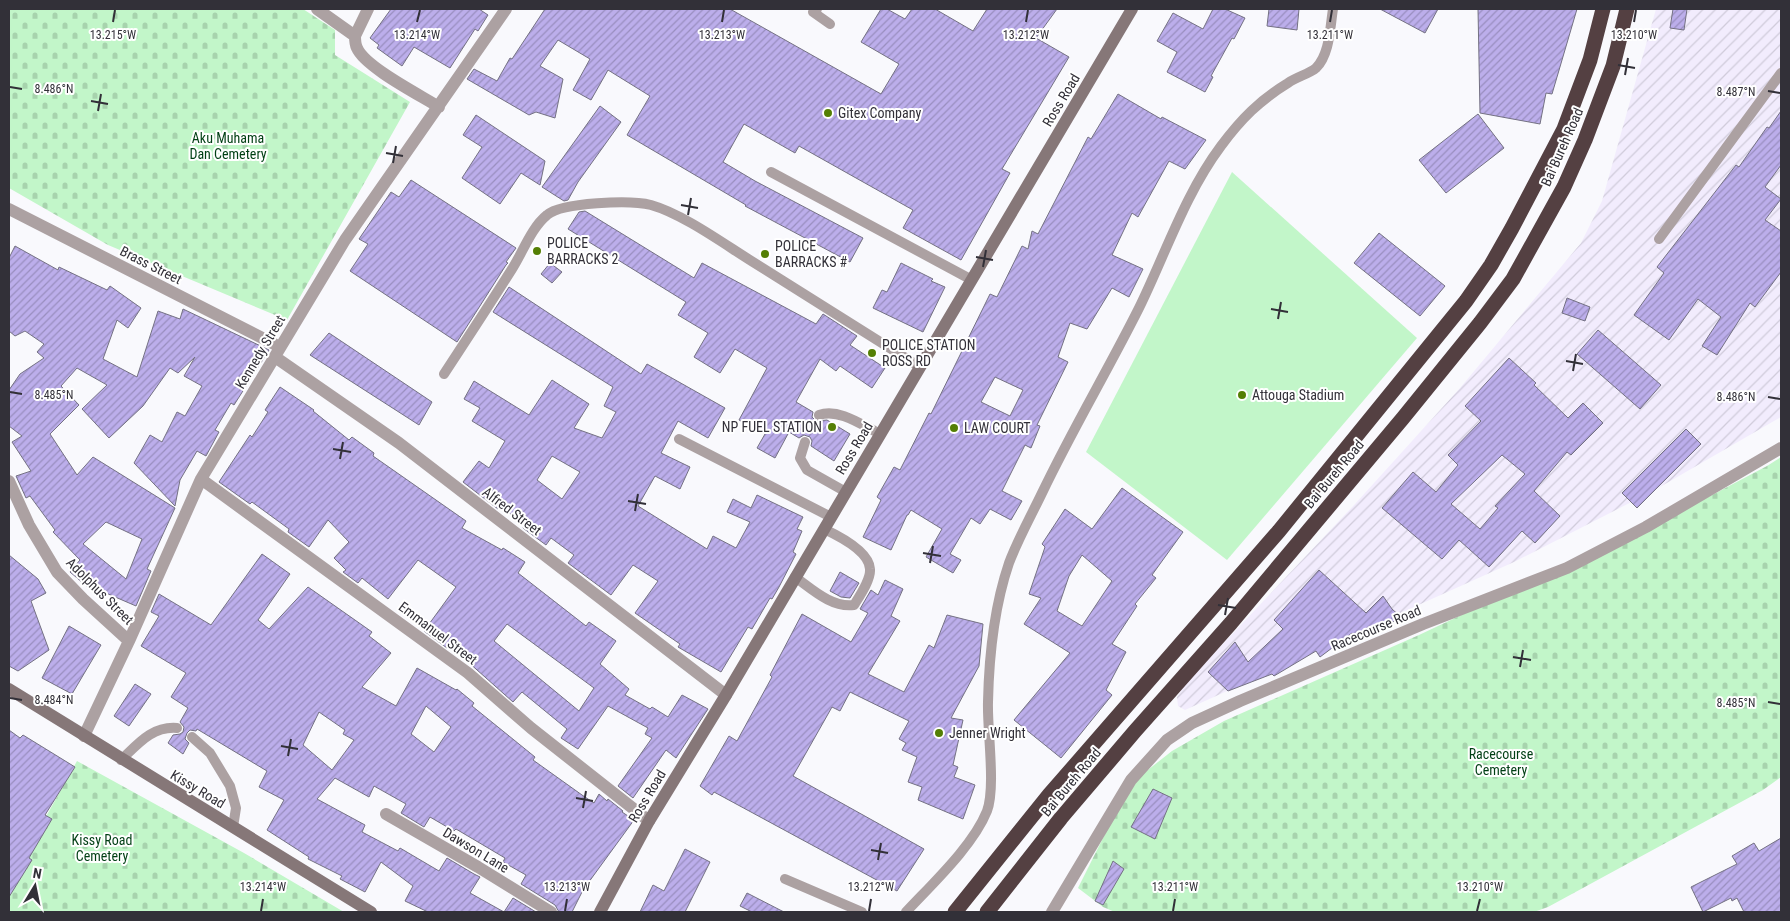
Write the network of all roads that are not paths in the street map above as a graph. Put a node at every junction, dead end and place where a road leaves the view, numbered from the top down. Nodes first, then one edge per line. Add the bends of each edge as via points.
1 (317, 9) edge
2 (368, 9) edge
3 (506, 9) edge
4 (1132, 9) edge
5 (1333, 9) edge
6 (1603, 9) edge
7 (1627, 9) edge
8 (812, 10) edge
9 (830, 24) dead end
10 (354, 36) junction
11 (1781, 73) edge
12 (439, 107) junction
13 (771, 172) dead end
14 (9, 209) edge
15 (1659, 239) dead end
16 (972, 280) junction
17 (277, 352) junction
18 (920, 367) junction
19 (444, 374) dead end
20 (819, 415) dead end
21 (880, 434) junction
22 (679, 439) dead end
23 (805, 442) dead end
24 (1781, 448) edge
25 (201, 479) junction
26 (9, 481) edge
27 (846, 492) junction
28 (831, 517) junction
29 (824, 528) junction
30 (795, 578) junction
31 (129, 641) junction
32 (9, 689) edge
33 (726, 694) junction
34 (177, 728) dead end
35 (84, 736) junction
36 (192, 737) dead end
37 (121, 760) junction
38 (386, 814) dead end
39 (649, 821) junction
40 (233, 828) junction
41 (785, 879) dead end
42 (604, 909) edge
43 (370, 912) edge
44 (551, 912) edge
45 (862, 912) edge
46 (906, 912) edge
47 (955, 912) edge
48 (987, 912) edge
49 (1052, 912) edge

1 - 10 street
2 - 10 street
3 - 12 street, Kennedy Street
4 - 16 main road, Ross Road
5 - 46 lane via 1325,52 1316,68 1262,100 1242,118 1202,172 1138,310 1064,447 1023,532 1001,595 992,650 988,707 988,807 980,827
6 - 47 highway via 1590,60 1564,129 1491,265 1466,301 1279,531 1049,796
7 - 48 highway, Bai Bureh Road via 1613,66 1585,140 1564,187 1513,279 1403,418 1067,811
8 - 9 lane
10 - 12 street via 362,56
11 - 15 lane
12 - 17 street, Kennedy Street via 345,240
13 - 16 lane
14 - 17 street, Brass Street
16 - 18 main road, Ross Road
17 - 25 street, Kennedy Street
17 - 33 street, Alfred Street
18 - 19 lane via 671,213 632,202 560,208 548,214
18 - 21 main road, Ross Road
20 - 21 lane via 828,412 844,416
21 - 27 main road, Ross Road
22 - 28 lane
23 - 27 lane via 800,458 807,470
24 - 49 street, Racecourse Road via 1646,527 1567,568 1423,624 1192,723 1167,740 1131,780
25 - 31 street, Kennedy Street
25 - 39 street, Emmanuel Street via 468,673 531,728
26 - 31 street, Adolphus Street via 29,525 57,572
27 - 28 main road, Ross Road
28 - 29 main road, Ross Road
29 - 30 main road, Ross Road
29 - 30 lane via 864,556 870,570 864,589 854,605 843,606
30 - 33 main road, Ross Road
31 - 35 street, Kennedy Street
32 - 35 main road, Kissy Road
33 - 39 main road, Ross Road
34 - 37 lane via 159,730 146,736
35 - 37 main road, Kissy Road
36 - 40 lane via 210,753 230,786 236,808
37 - 40 main road, Kissy Road
38 - 44 street, Dawson Lane
39 - 42 main road, Ross Road
40 - 43 main road, Kissy Road
41 - 45 lane

